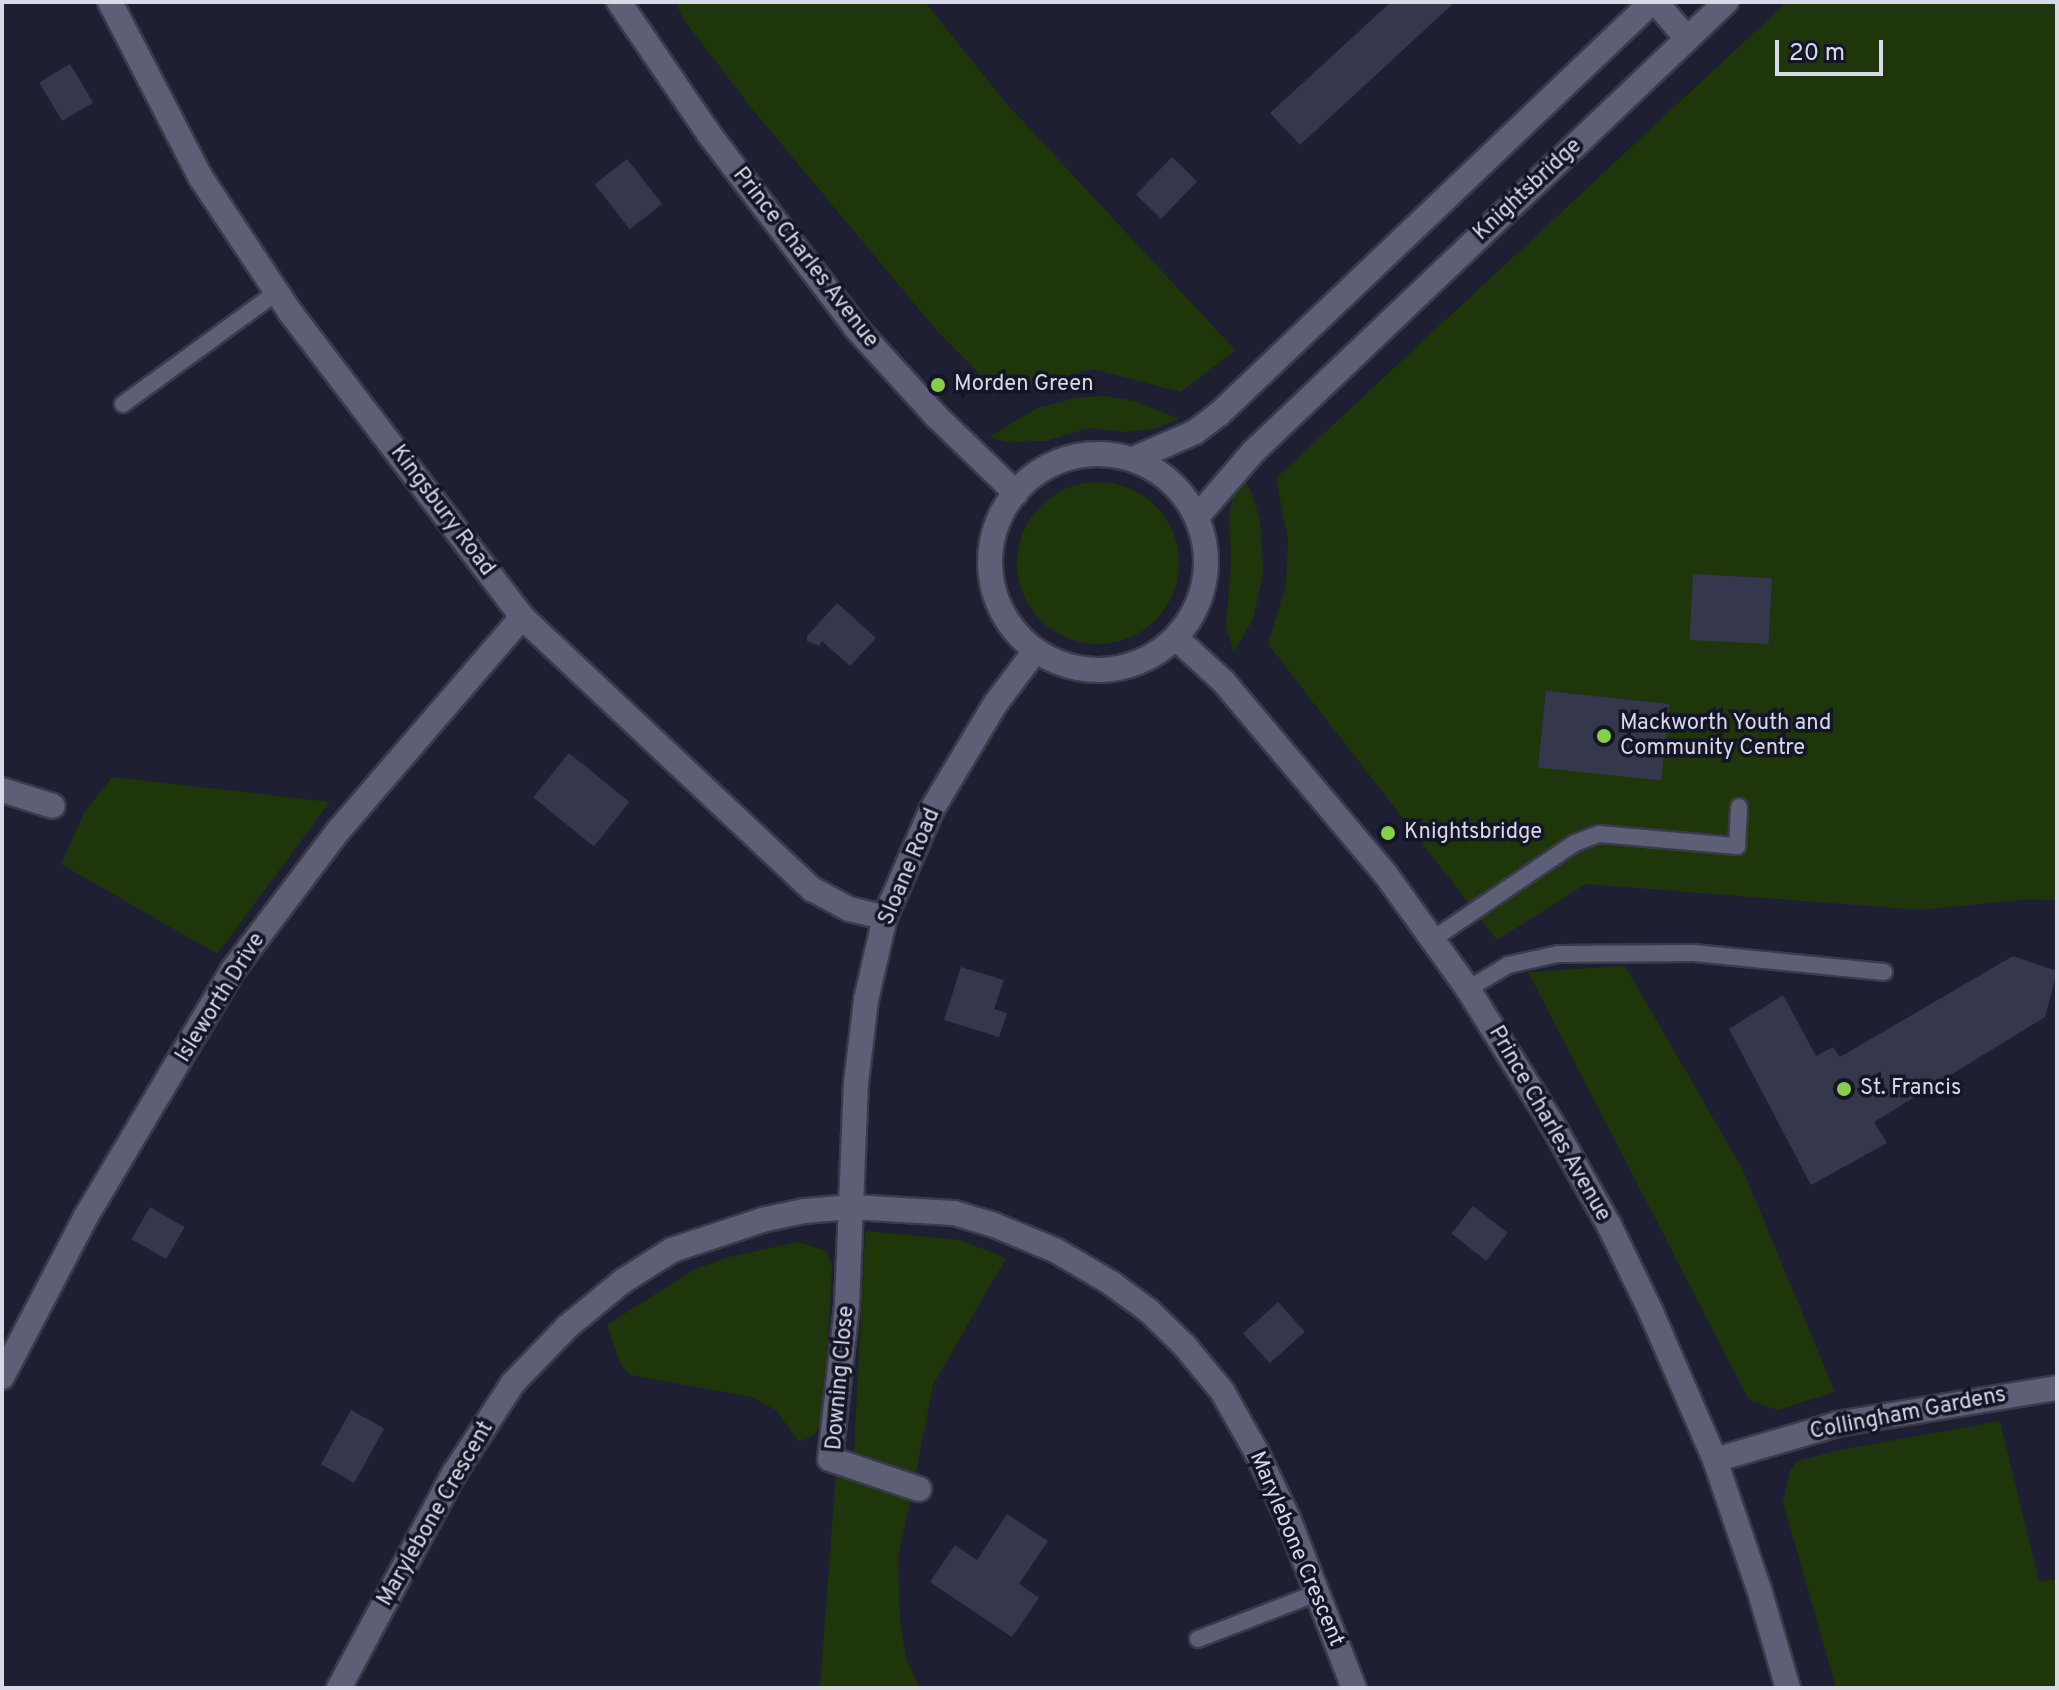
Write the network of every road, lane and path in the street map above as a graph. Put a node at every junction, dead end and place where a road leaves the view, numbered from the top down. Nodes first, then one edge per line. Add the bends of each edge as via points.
1 (110, 2) edge
2 (619, 2) edge
3 (1654, 2) edge
4 (1726, 2) edge
5 (1687, 39) junction
6 (277, 292) junction
7 (123, 404) dead end
8 (1133, 459) junction
9 (1016, 493) junction
10 (1197, 517) junction
11 (522, 617) junction
12 (1176, 638) junction
13 (1036, 650) junction
14 (2, 790) edge
15 (53, 806) dead end
16 (1739, 807) dead end
17 (885, 917) junction
18 (1433, 939) junction
19 (1884, 972) dead end
20 (1468, 989) junction
21 (852, 1207) junction
22 (2, 1377) edge
23 (2057, 1388) edge
24 (1715, 1460) junction
25 (919, 1489) dead end
26 (1317, 1593) junction
27 (1198, 1639) dead end
28 (339, 1688) edge
29 (1354, 1688) edge
30 (1788, 1688) edge

1 - 6 street, Kingsbury Road via 201,178
2 - 9 street, Prince Charles Avenue via 709,134 856,328
3 - 5 street
3 - 8 street via 1219,414 1195,432
4 - 5 street, Knightsbridge
5 - 10 street, Knightsbridge via 1264,441
6 - 7 lane
6 - 11 street, Kingsbury Road
8 - 9 street via 1112,454 1069,458 1031,478
8 - 10 street via 1171,482
9 - 13 street via 998,523 991,576 1011,625
10 - 12 street via 1206,548 1205,580 1195,611
11 - 17 street, Kingsbury Road via 812,889 849,909
11 - 22 street, Isleworth Drive via 339,830 233,970 85,1218
12 - 13 street via 1145,660 1108,670 1070,666
12 - 18 street, Prince Charles Avenue via 1280,746
13 - 17 street, Sloane Road via 996,703 931,811
14 - 15 street
16 - 18 lane via 1737,846 1599,834 1575,843
17 - 21 street, Sloane Road via 866,1000 856,1083
18 - 20 street, Prince Charles Avenue
19 - 20 lane via 1694,953 1558,954 1508,965
20 - 24 street, Prince Charles Avenue via 1609,1225
21 - 25 street, Downing Close via 830,1459
21 - 26 street, Marylebone Crescent via 954,1213 994,1225 1055,1250 1149,1311 1222,1391 1288,1518
21 - 28 street, Marylebone Crescent via 762,1220 672,1250 567,1327 513,1383 455,1472
23 - 24 street, Collingham Gardens via 1837,1424
24 - 30 street, Prince Charles Avenue
26 - 27 lane
26 - 29 street, Marylebone Crescent

